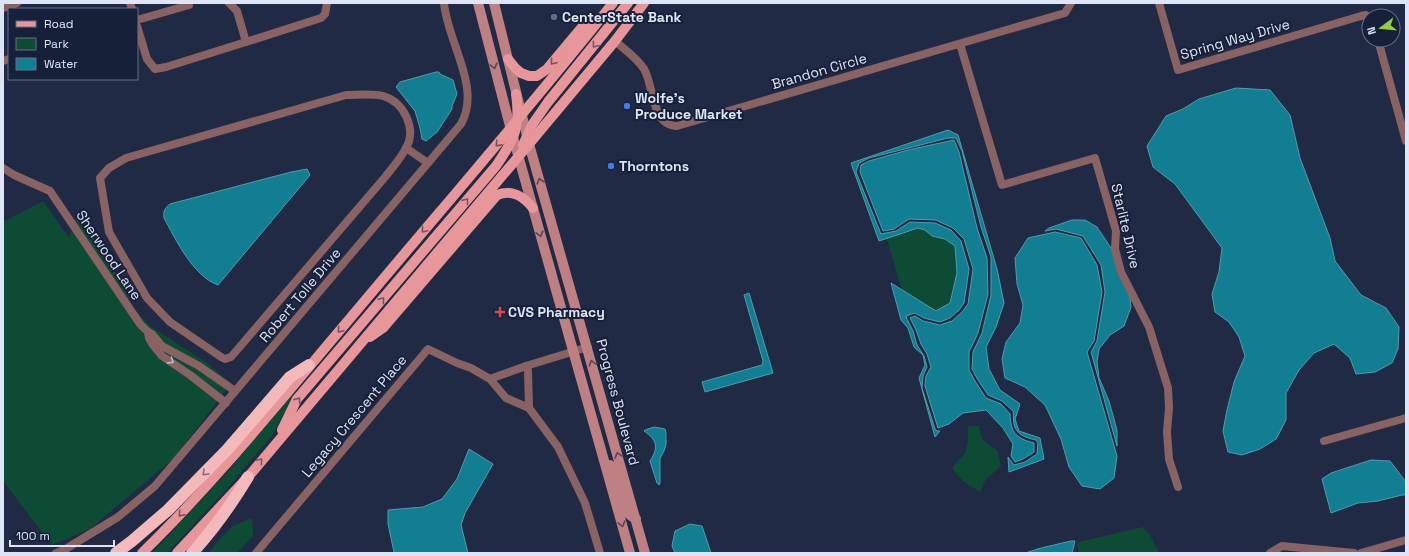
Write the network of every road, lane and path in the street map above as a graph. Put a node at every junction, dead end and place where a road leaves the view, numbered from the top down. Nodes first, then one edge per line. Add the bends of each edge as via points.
1 (16, 3) edge
2 (229, 3) edge
3 (327, 3) edge
4 (444, 3) edge
5 (478, 3) edge
6 (494, 3) edge
7 (613, 3) edge
8 (628, 3) edge
9 (644, 3) edge
10 (1071, 3) edge
11 (1159, 3) edge
12 (189, 5) dead end
13 (3, 8) edge
14 (601, 19) junction
15 (1361, 19) edge
16 (138, 20) edge
17 (138, 30) edge
18 (246, 42) junction
19 (615, 42) junction
20 (960, 44) junction
21 (1380, 48) edge
22 (508, 59) junction
23 (520, 118) junction
24 (512, 134) junction
25 (528, 140) junction
26 (1406, 141) edge
27 (406, 148) junction
28 (518, 156) junction
29 (428, 163) junction
30 (3, 168) edge
31 (532, 208) junction
32 (148, 332) junction
33 (359, 345) junction
34 (588, 347) junction
35 (572, 352) junction
36 (310, 365) junction
37 (526, 366) junction
38 (490, 379) junction
39 (580, 379) junction
40 (236, 392) junction
41 (226, 403) junction
42 (530, 408) junction
43 (1406, 418) edge
44 (1324, 441) dead end
45 (273, 446) junction
46 (248, 477) junction
47 (1178, 487) dead end
48 (636, 519) junction
49 (1406, 540) edge
50 (1380, 550) edge
51 (56, 553) edge
52 (116, 553) edge
53 (142, 553) edge
54 (177, 553) edge
55 (192, 553) edge
56 (256, 553) edge
57 (600, 553) edge
58 (630, 553) edge
59 (645, 553) edge
60 (1270, 553) edge
61 (1354, 553) edge
62 (1361, 553) edge

1 - 13 street
2 - 18 street via 237,11
3 - 18 street via 321,18
4 - 29 street, Robert Tolle Drive via 467,88 468,107 461,124
5 -> 24 main road, Progress Boulevard
6 - 22 main road, Progress Boulevard
7 - 14 main road
8 -> 25 main road via 548,102 532,125
9 - 19 main road
10 - 20 street, Brandon Circle via 1065,13
11 - 15 street, Spring Way Drive via 1178,70
12 - 16 street
14 -> 22 main road via 582,26 547,69 537,76 521,73
14 - 23 main road
17 - 18 street via 146,59 155,69
19 - 20 street, Brandon Circle via 643,67 660,116 673,126
19 - 25 main road
20 - 47 street, Starlite Drive via 1002,186 1095,158 1116,231 1115,249 1121,272 1149,327 1168,388 1169,459
21 - 26 street
22 - 23 main road, Progress Boulevard
23 - 24 main road
23 - 25 main road, Progress Boulevard
24 - 28 main road, Progress Boulevard
24 -> 36 main road
45 -> 24 main road via 297,400 490,173 505,154
25 - 28 main road
34 -> 25 main road, Progress Boulevard
27 - 27 street via 386,176 231,357 225,359 170,322 147,298 109,232 100,178 109,168 126,158 346,95 383,96 397,104 408,123 410,138
27 - 29 street
28 - 31 main road, Progress Boulevard
28 - 33 main road
29 - 40 street, Robert Tolle Drive
30 - 32 street, Sherwood Lane via 50,191 140,324
31 - 33 main road via 526,200 512,192 497,195 383,328
31 -> 35 main road, Progress Boulevard
32 - 40 street, Sherwood Lane via 162,346 199,366
32 -> 41 street, Sherwood Lane via 153,345 162,356
33 - 45 main road
34 - 35 street
48 -> 34 main road, Progress Boulevard
35 - 37 street
35 - 39 main road, Progress Boulevard
36 -> 52 highway via 290,377 228,450 168,510
36 -> 53 main road via 174,522
37 - 38 street
37 - 42 street
38 - 42 street, Legacy Crescent Place via 506,398
38 - 56 street, Legacy Crescent Place via 428,349
39 - 48 main road via 586,386 624,508
39 -> 58 main road, Progress Boulevard
40 - 41 street, Robert Tolle Drive
41 - 51 street, Robert Tolle Drive via 155,486 118,517
42 - 57 street via 558,447 585,503
43 - 44 street
46 -> 45 main road
46 - 54 main road
46 - 55 highway via 229,507
48 - 59 main road, Progress Boulevard
49 - 50 street
50 - 62 street
60 - 61 street via 1282,546

